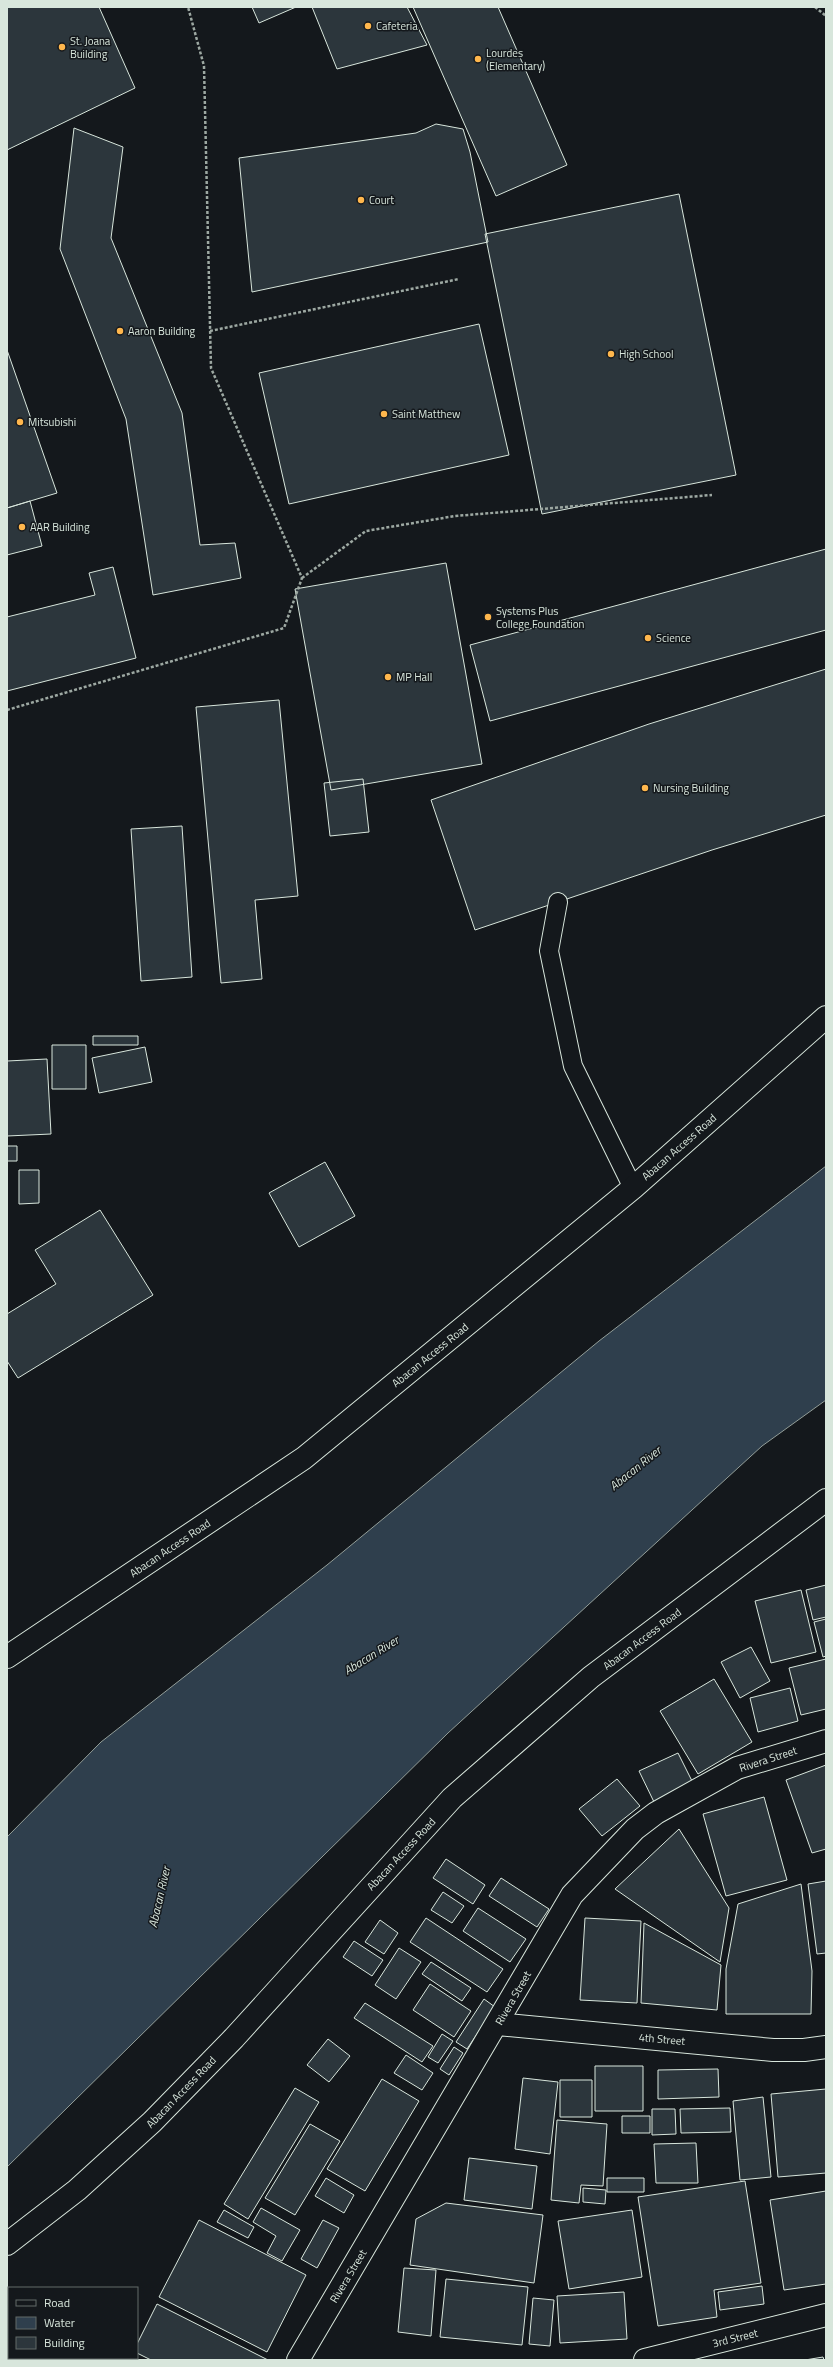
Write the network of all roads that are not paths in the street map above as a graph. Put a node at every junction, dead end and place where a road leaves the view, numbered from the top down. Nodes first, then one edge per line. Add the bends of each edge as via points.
1 (558, 902) dead end
2 (826, 1018) edge
3 (633, 1188) junction
4 (826, 1500) edge
5 (7, 1657) edge
6 (826, 1741) edge
7 (498, 2024) junction
8 (826, 2047) edge
9 (7, 2244) edge
10 (826, 2315) edge
11 (300, 2360) edge
12 (645, 2360) edge

1 - 3 lane via 549,951 573,1066
2 - 3 street, Abacan Access Road
3 - 5 street, Abacan Access Road via 304,1458
4 - 9 street, Abacan Access Road via 592,1677 452,1798 234,2038 152,2122 82,2185
6 - 7 street, Rivera Street via 737,1768 656,1813 635,1829 572,1895
7 - 8 street, 4th Street via 773,2050
7 - 11 street, Rivera Street
10 - 12 street, 3rd Street

